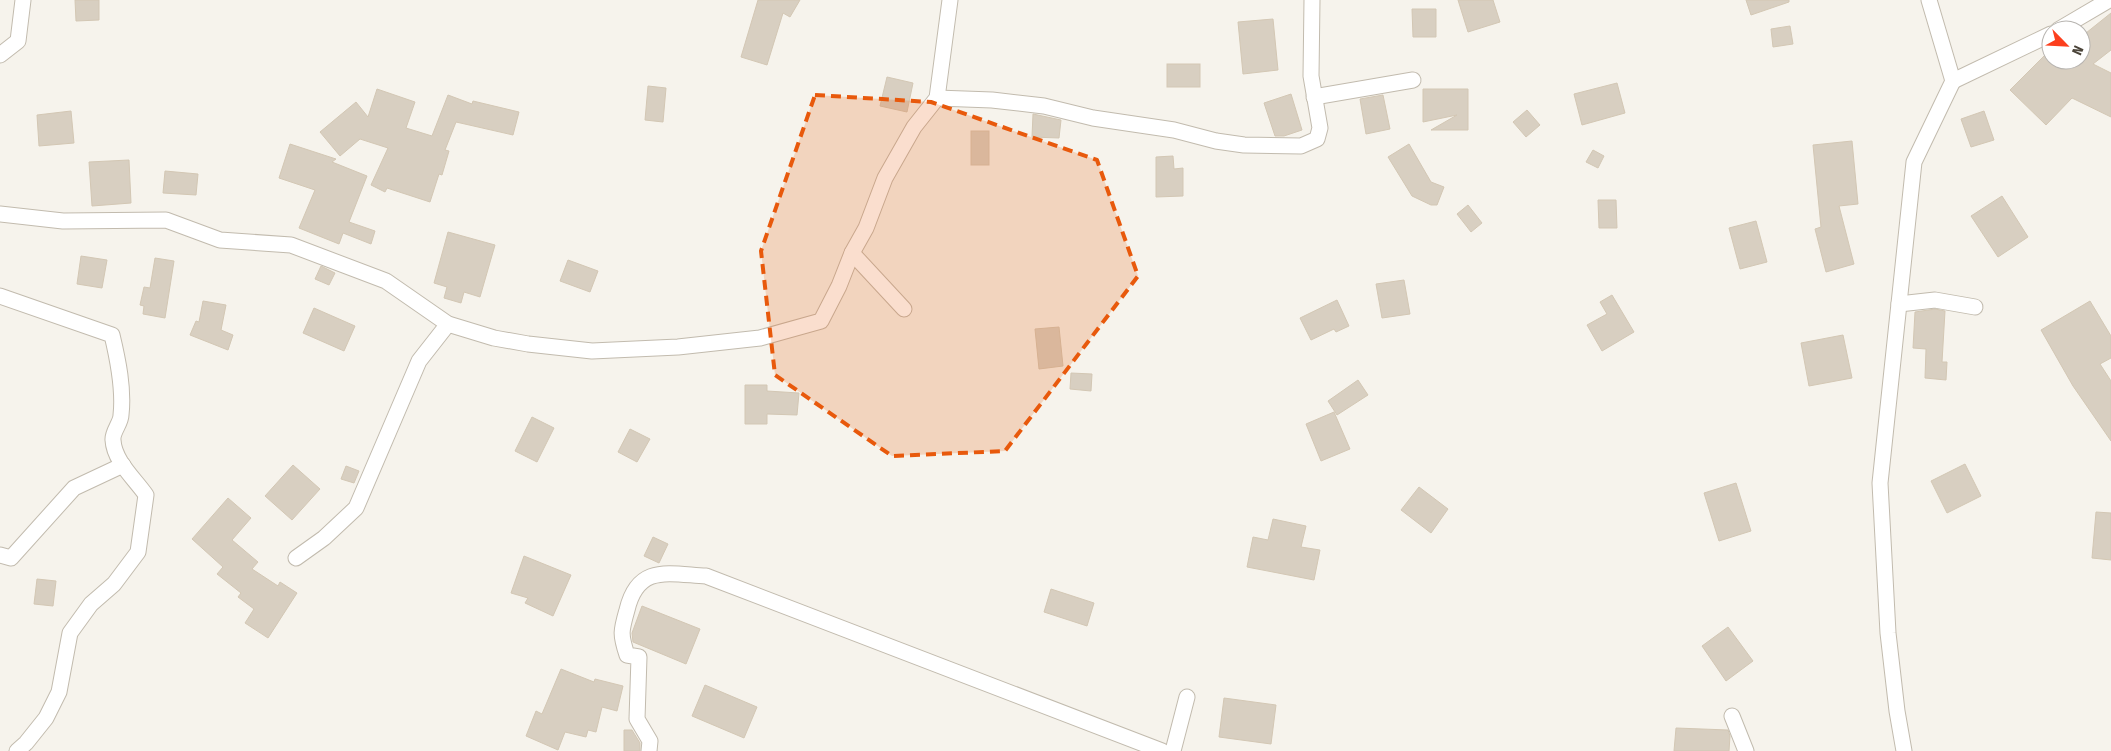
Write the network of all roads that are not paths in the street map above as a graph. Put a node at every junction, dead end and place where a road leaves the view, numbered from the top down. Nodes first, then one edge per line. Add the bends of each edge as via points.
1 (23, 0) edge
2 (950, 0) edge
3 (1312, 0) edge
4 (1930, 0) edge
5 (2109, 0) edge
6 (2075, 20) edge
7 (2041, 39) edge
8 (0, 55) edge
9 (1413, 80) dead end
10 (1953, 81) junction
11 (1314, 97) junction
12 (937, 98) junction
13 (0, 214) edge
14 (852, 253) junction
15 (0, 296) edge
16 (1900, 304) junction
17 (1975, 307) dead end
18 (904, 309) dead end
19 (448, 324) junction
20 (123, 464) junction
21 (0, 555) edge
22 (296, 558) dead end
23 (1187, 697) dead end
24 (1732, 716) dead end
25 (17, 751) edge
26 (649, 751) edge
27 (1162, 751) edge
28 (1173, 751) edge
29 (1746, 751) edge
30 (1904, 751) edge

1 - 8 street via 18,41
2 - 12 street
3 - 11 street via 1311,76
4 - 10 street
5 - 6 street
7 - 10 street
9 - 11 street
10 - 16 street via 1914,162
11 - 12 street via 1320,128 1317,139 1301,146 1275,147 1216,141 1044,106
12 - 14 street via 914,127 885,178 866,228
13 - 19 street via 63,221 166,220 220,240 291,244 386,281
14 - 18 street
14 - 19 street via 821,321 760,338 678,347 592,351 494,338
15 - 20 street via 112,335 119,367 122,416 112,438
16 - 17 street via 1935,300
16 - 30 street via 1880,483 1888,633
19 - 22 street via 419,361 356,508 324,538
20 - 21 street via 74,488 11,558
20 - 25 street via 146,495 138,552 114,584 91,604 70,633 59,692 46,718
23 - 28 street
24 - 29 street
26 - 27 street via 650,741 637,719 638,657 627,655 620,635 629,599 639,582 661,574 706,576

